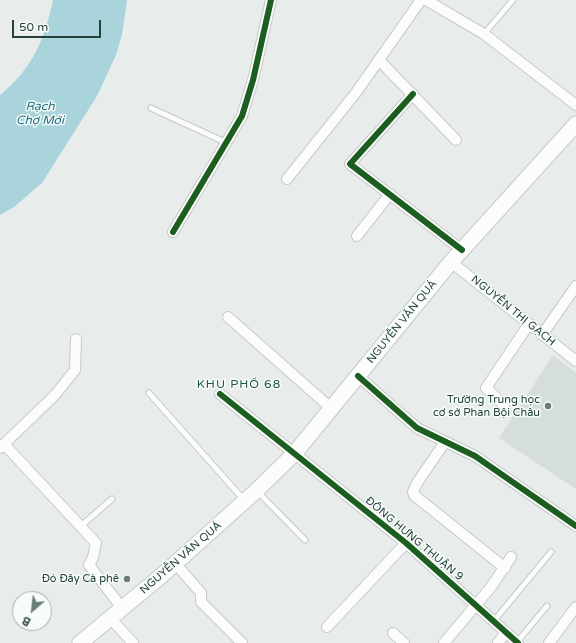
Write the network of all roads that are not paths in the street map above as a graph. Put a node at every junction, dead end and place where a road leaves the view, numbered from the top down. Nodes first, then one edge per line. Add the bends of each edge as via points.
1 (271, 0) edge
2 (421, 0) edge
3 (426, 0) edge
4 (513, 0) edge
5 (484, 34) junction
6 (379, 60) junction
7 (413, 94) junction
8 (576, 105) edge
9 (151, 108) dead end
10 (576, 124) edge
11 (456, 140) dead end
12 (226, 143) junction
13 (287, 179) dead end
14 (390, 194) junction
15 (173, 232) dead end
16 (357, 236) dead end
17 (462, 250) junction
18 (451, 262) junction
19 (576, 286) edge
20 (228, 317) dead end
21 (529, 324) junction
22 (542, 335) junction
23 (76, 339) dead end
24 (576, 361) edge
25 (358, 376) junction
26 (149, 393) dead end
27 (220, 394) dead end
28 (504, 404) dead end
29 (332, 409) junction
30 (445, 442) junction
31 (2, 446) edge
32 (294, 454) junction
33 (256, 491) junction
34 (112, 499) dead end
35 (245, 501) junction
36 (81, 526) junction
37 (576, 526) edge
38 (305, 540) dead end
39 (406, 543) junction
40 (550, 552) dead end
41 (511, 558) dead end
42 (175, 563) junction
43 (505, 568) junction
44 (477, 605) junction
45 (547, 606) dead end
46 (576, 607) edge
47 (122, 608) junction
48 (110, 618) junction
49 (493, 622) junction
50 (327, 627) dead end
51 (506, 632) junction
52 (393, 633) dead end
53 (517, 642) edge
54 (80, 643) edge
55 (134, 643) edge
56 (242, 643) edge
57 (404, 643) edge
58 (444, 643) edge
59 (498, 643) edge
60 (549, 643) edge

1 - 12 street via 249,94 242,116
2 - 6 street
3 - 5 street
4 - 5 lane
5 - 8 street
6 - 7 street
6 - 13 street
7 - 11 street
7 - 14 street via 350,164
9 - 12 lane
10 - 17 main road, NGUYỄN VĂN QUÁ
12 - 15 street
14 - 16 street
14 - 17 street
17 - 18 main road, NGUYỄN VĂN QUÁ
18 - 21 street, NGUYỄN THỊ GẠCH
18 - 25 main road, NGUYỄN VĂN QUÁ
19 - 22 street
20 - 29 street
21 - 22 street, NGUYỄN THỊ GẠCH
21 - 28 street via 486,388
22 - 24 street, NGUYỄN THỊ GẠCH
23 - 31 street via 75,370 55,395
25 - 29 main road, NGUYỄN VĂN QUÁ
25 - 30 street via 417,428
26 - 35 lane
27 - 32 street, ĐÔNG HƯNG THUẬN 9
29 - 32 main road, NGUYỄN VĂN QUÁ
30 - 37 street via 475,456
30 - 43 street via 417,483 414,495
31 - 36 street
32 - 33 main road, NGUYỄN VĂN QUÁ
32 - 39 street, ĐÔNG HƯNG THUẬN 9
33 - 35 main road, NGUYỄN VĂN QUÁ
33 - 38 lane
34 - 36 lane
35 - 42 main road, NGUYỄN VĂN QUÁ
36 - 47 street via 96,542 95,557 89,565
39 - 44 street, ĐÔNG HƯNG THUẬN 9
39 - 50 street
40 - 49 lane
41 - 43 street
42 - 47 main road, NGUYỄN VĂN QUÁ
42 - 56 street via 200,593 201,602
43 - 44 street
44 - 49 street, ĐÔNG HƯNG THUẬN 9
44 - 58 street
45 - 53 lane
46 - 60 street
47 - 48 main road, NGUYỄN VĂN QUÁ
48 - 54 main road, NGUYỄN VĂN QUÁ
48 - 55 street
49 - 51 street, ĐÔNG HƯNG THUẬN 9
51 - 53 street, ĐÔNG HƯNG THUẬN 9
51 - 59 street
52 - 57 street

